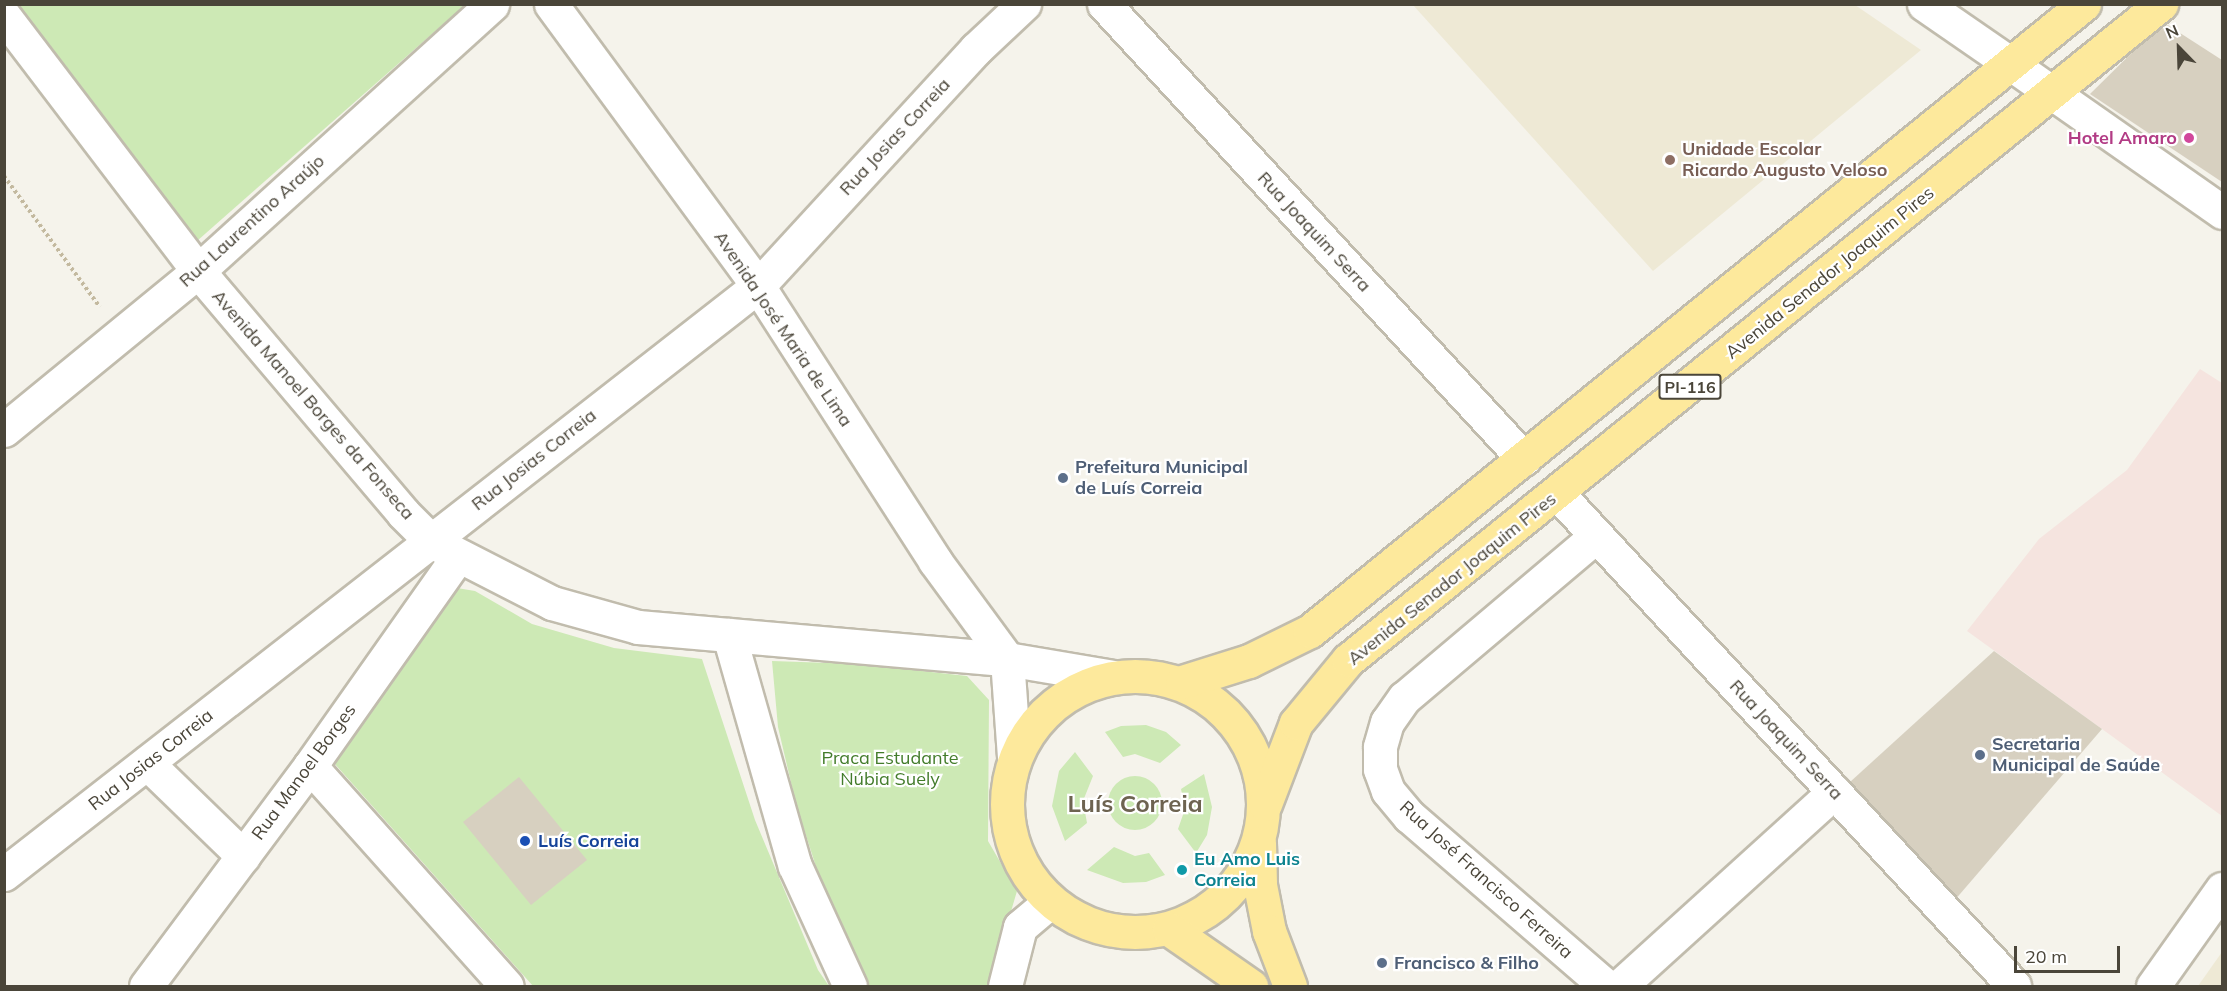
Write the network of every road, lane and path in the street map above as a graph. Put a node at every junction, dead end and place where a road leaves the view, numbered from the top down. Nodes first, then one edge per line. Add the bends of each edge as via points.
1 (492, 4) edge
2 (551, 4) edge
3 (1024, 4) edge
4 (1104, 4) edge
5 (1924, 4) edge
6 (2084, 4) edge
7 (2161, 4) edge
8 (4, 16) edge
9 (2011, 64) junction
10 (2052, 93) junction
11 (4, 176) edge
12 (2223, 212) edge
13 (198, 272) junction
14 (758, 286) junction
15 (120, 335) junction
16 (4, 430) edge
17 (1524, 459) junction
18 (1558, 494) junction
19 (1596, 536) junction
20 (444, 548) junction
21 (729, 635) junction
22 (1006, 659) junction
23 (1113, 677) junction
24 (1182, 682) junction
25 (1014, 757) junction
26 (147, 763) junction
27 (310, 766) junction
28 (1834, 792) junction
29 (1265, 804) junction
30 (1259, 842) junction
31 (243, 856) junction
32 (4, 874) edge
33 (2223, 889) edge
34 (1050, 902) junction
35 (1169, 929) junction
36 (146, 987) edge
37 (507, 987) edge
38 (850, 987) edge
39 (1005, 987) edge
40 (1251, 987) edge
41 (1290, 987) edge
42 (1606, 987) edge
43 (1620, 987) edge
44 (2014, 987) edge
45 (2153, 987) edge

1 - 13 street, Rua Laurentino Araújo
2 - 14 street, Avenida José Maria de Lima
3 - 14 street, Rua Josias Correia via 976,49
4 - 17 street, Rua Joaquim Serra
5 - 9 street
6 - 9 main road, PI-116
7 - 10 main road, Avenida Senador Joaquim Pires / PI-116
8 - 13 street, Avenida Manoel Borges da Fonseca
9 - 10 street
9 - 17 main road, PI-116
10 - 12 street
10 - 18 main road, Avenida Senador Joaquim Pires / PI-116
11 - 15 path
13 - 15 street, Rua Laurentino Araújo
13 - 20 street, Avenida Manoel Borges da Fonseca via 403,513
14 - 20 street, Rua Josias Correia
14 - 22 street, Avenida José Maria de Lima via 935,561
15 - 16 street, Rua Laurentino Araújo
17 - 24 main road, PI-116 via 1310,631 1249,661
18 - 19 street, Rua Joaquim Serra
18 - 29 main road, Avenida Senador Joaquim Pires / PI-116 via 1348,660 1296,723
19 - 28 street, Rua Joaquim Serra
19 - 42 street, Rua José Francisco Ferreira via 1404,698 1387,722 1380,747 1380,769 1388,791 1408,816
20 - 21 street, Avenida Manoel Borges da Fonseca via 552,603 594,616 638,627
20 - 26 street, Rua Josias Correia
20 - 27 street, Rua Manoel Borges
21 - 22 street, Avenida Manoel Borges da Fonseca
21 - 38 street via 795,866
22 - 23 street, Avenida Manoel Borges da Fonseca
22 - 25 street
23 - 24 main road via 1151,676
23 - 25 main road via 1062,699 1037,720
24 - 29 main road via 1220,706 1244,734 1260,768
25 - 34 main road via 1005,796 1008,835 1024,872
26 - 31 street
26 - 32 street, Rua Josias Correia
27 - 31 street, Rua Manoel Borges
27 - 37 street
28 - 43 street
28 - 44 street, Rua Joaquim Serra
29 - 30 main road
30 - 35 main road via 1239,880 1208,910
30 - 41 main road via 1260,885 1269,931
31 - 36 street, Rua Manoel Borges
33 - 45 street
34 - 35 main road via 1083,923 1126,933
34 - 39 street via 1020,927
35 - 40 main road

